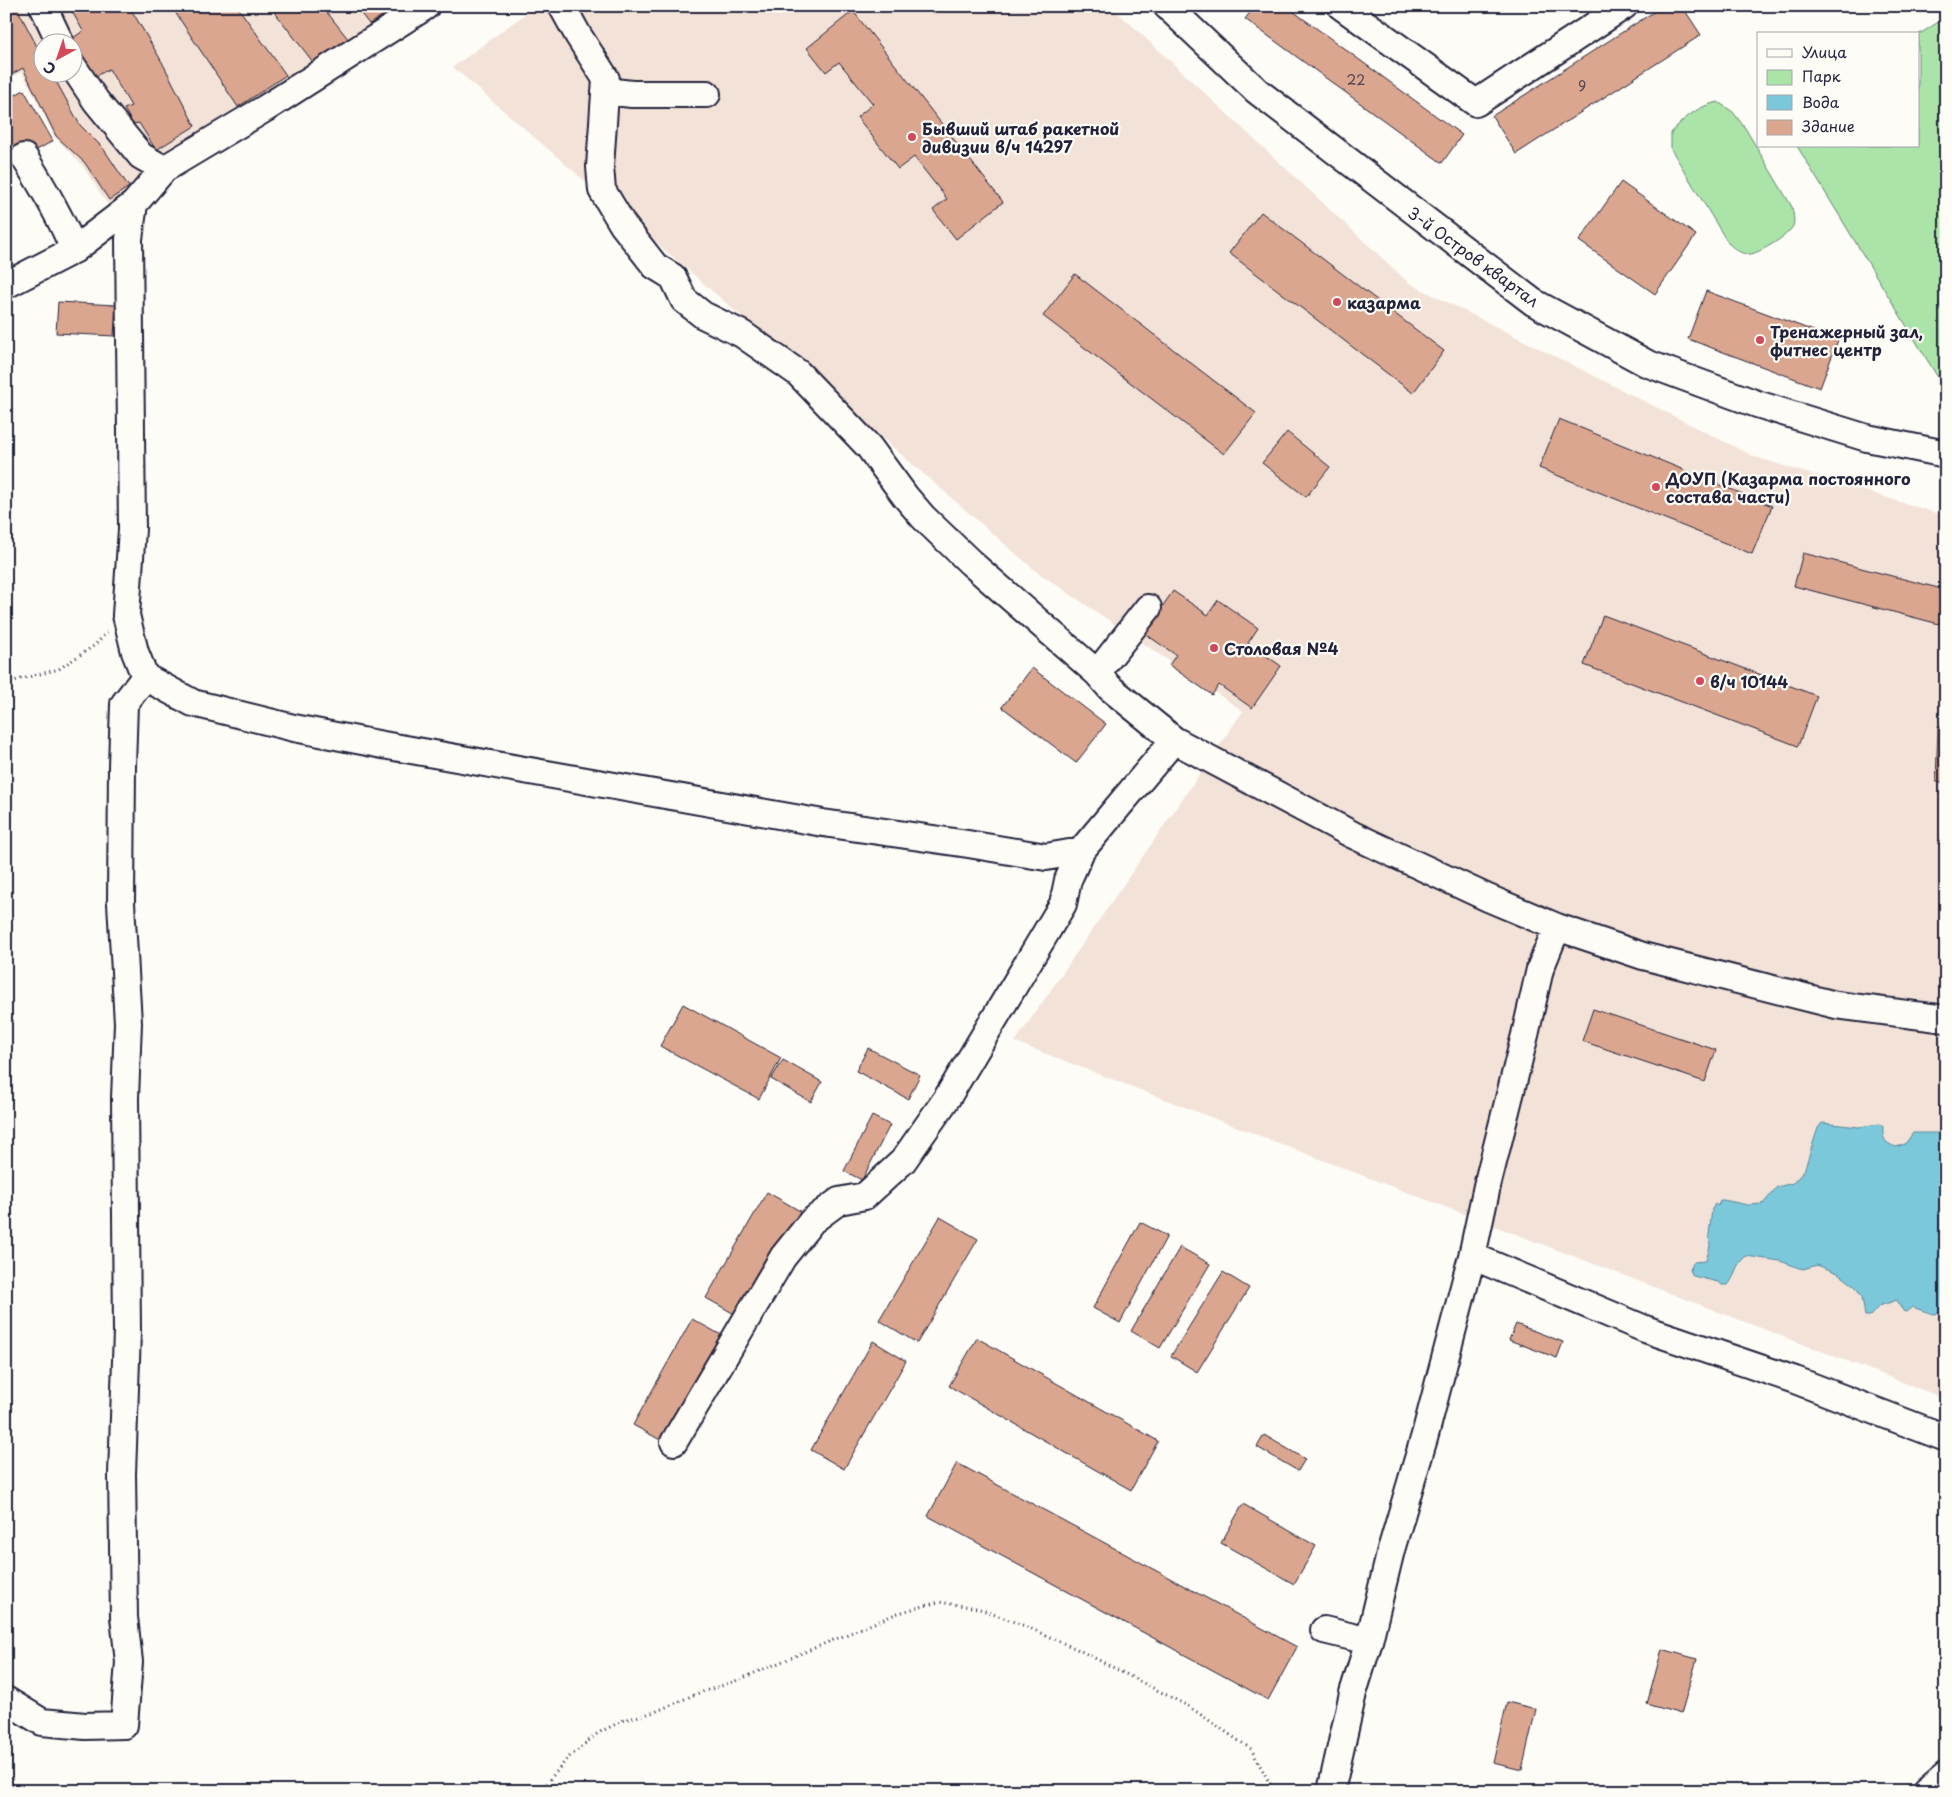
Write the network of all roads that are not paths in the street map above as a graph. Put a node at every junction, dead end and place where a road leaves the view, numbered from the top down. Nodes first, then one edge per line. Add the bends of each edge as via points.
1 (42, 6) edge
2 (426, 6) edge
3 (562, 6) edge
4 (1342, 6) edge
5 (1624, 6) edge
6 (1177, 9) edge
7 (55, 32) edge
8 (82, 80) edge
9 (605, 91) junction
10 (707, 94) dead end
11 (24, 157) dead end
12 (164, 169) junction
13 (134, 204) junction
14 (74, 250) junction
15 (6, 285) edge
16 (1946, 454) edge
17 (1148, 608) dead end
18 (1097, 673) junction
19 (145, 677) junction
20 (1174, 740) junction
21 (1081, 851) junction
22 (1557, 927) junction
23 (1946, 1019) edge
24 (1472, 1256) junction
25 (1946, 1438) edge
26 (674, 1442) dead end
27 (1324, 1630) dead end
28 (1369, 1641) junction
29 (6, 1700) edge
30 (1946, 1774) edge
31 (1331, 1791) edge
32 (1926, 1791) edge

1 - 7 street
2 - 12 street
3 - 9 street via 606,79
4 - 5 street via 1476,103
6 - 16 street, 3-й Остров квартал via 1257,91 1533,302 1646,363 1757,404 1867,438
8 - 12 street via 141,156
9 - 10 street
9 - 18 street via 600,168 602,190 623,225 655,266 673,277 684,300 703,315 742,334 798,373 869,447 923,516 971,563
11 - 14 street
12 - 13 street
13 - 14 street
13 - 19 street via 129,238 132,529 126,615
14 - 15 street
17 - 18 street
18 - 20 street via 1110,688
19 - 21 street via 193,703 383,746 823,824 1046,857
19 - 29 street via 124,704 122,766 121,903 128,1023 125,1098 127,1332 122,1474 124,1616 129,1662 124,1725 42,1722
20 - 21 street
20 - 22 street via 1334,826
21 - 26 street via 1062,904 947,1098 903,1161 865,1196 839,1201 812,1221 783,1257
22 - 23 street via 1643,956 1836,1005
22 - 24 street via 1540,969
24 - 25 street via 1646,1329 1795,1380
24 - 28 street
27 - 28 street
28 - 31 street via 1353,1693
30 - 32 street

